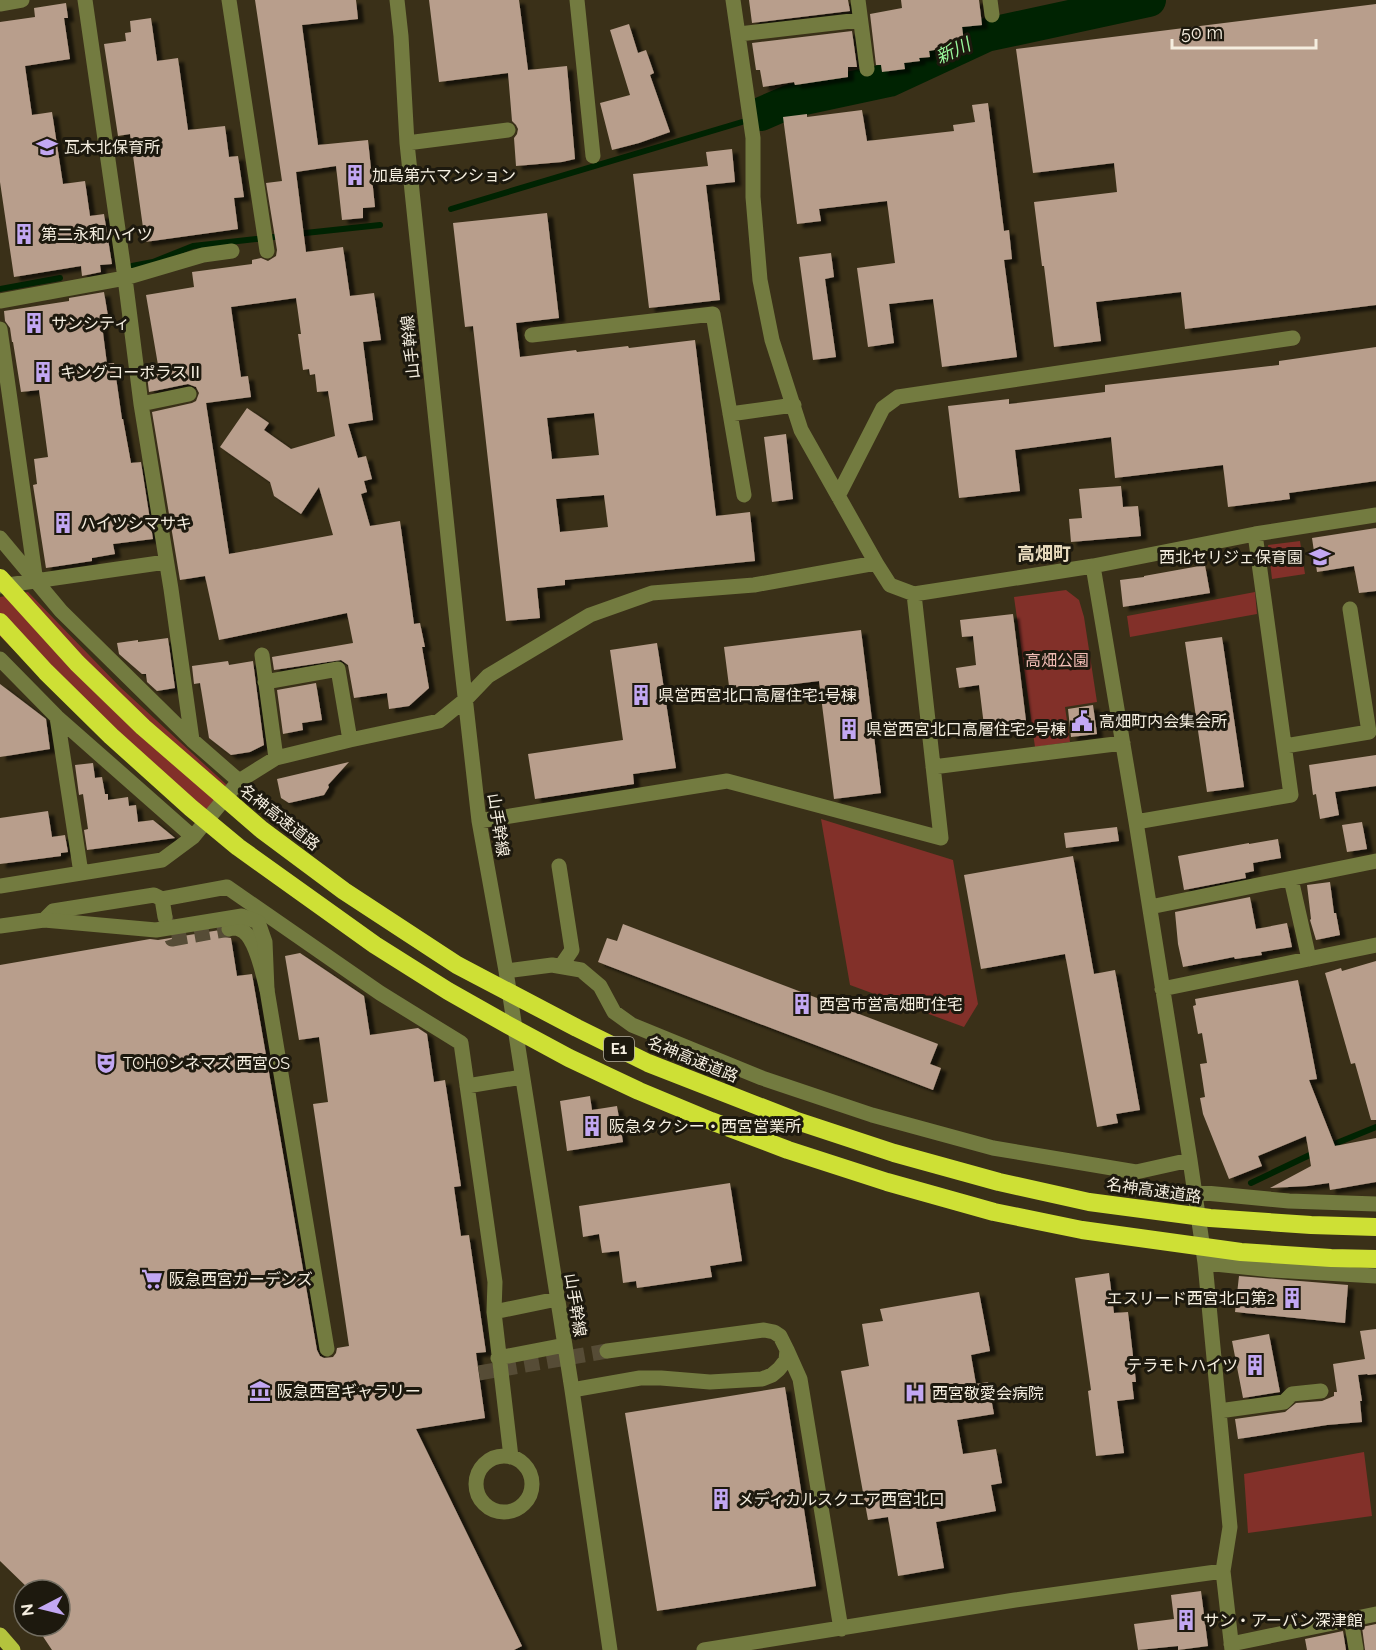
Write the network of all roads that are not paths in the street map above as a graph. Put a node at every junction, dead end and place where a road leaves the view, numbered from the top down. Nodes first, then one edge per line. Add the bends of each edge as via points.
1 (22, 0) edge
2 (85, 0) edge
3 (229, 0) edge
4 (397, 0) edge
5 (578, 0) edge
6 (733, 0) edge
7 (858, 0) edge
8 (0, 4) edge
9 (860, 20) junction
10 (739, 34) junction
11 (867, 69) dead end
12 (508, 130) dead end
13 (407, 143) junction
14 (593, 156) dead end
15 (232, 251) dead end
16 (267, 251) dead end
17 (125, 278) junction
18 (0, 301) edge
19 (0, 329) edge
20 (532, 335) dead end
21 (1293, 338) dead end
22 (189, 394) dead end
23 (141, 404) junction
24 (794, 405) junction
25 (730, 414) junction
26 (744, 495) dead end
27 (838, 496) junction
28 (1376, 515) edge
29 (1255, 534) junction
30 (0, 538) edge
31 (166, 562) junction
32 (876, 563) junction
33 (1093, 566) junction
34 (0, 578) edge
35 (36, 582) junction
36 (0, 586) edge
37 (914, 594) junction
38 (1350, 609) dead end
39 (0, 622) edge
40 (262, 655) dead end
41 (0, 659) edge
42 (266, 682) junction
43 (465, 700) junction
44 (57, 717) junction
45 (192, 740) junction
46 (350, 740) junction
47 (1123, 743) junction
48 (1285, 746) junction
49 (276, 758) junction
50 (933, 767) junction
51 (239, 781) junction
52 (479, 821) junction
53 (1136, 822) junction
54 (193, 837) junction
55 (1376, 861) edge
56 (560, 866) dead end
57 (81, 873) junction
58 (1291, 879) junction
59 (0, 886) edge
60 (162, 899) junction
61 (1150, 907) junction
62 (165, 917) tunnel mouth
63 (44, 920) junction
64 (0, 926) edge
65 (229, 928) tunnel mouth
66 (1376, 945) edge
67 (1309, 959) junction
68 (561, 966) junction
69 (506, 971) junction
70 (1162, 989) junction
71 (267, 990) junction
72 (522, 1077) junction
73 (467, 1086) junction
74 (1190, 1160) junction
75 (1195, 1192) junction
76 (1373, 1202) edge
77 (1376, 1227) edge
78 (1376, 1258) edge
79 (1204, 1263) junction
80 (1376, 1276) edge
81 (557, 1299) junction
82 (494, 1312) junction
83 (565, 1345) junction
84 (327, 1349) dead end
85 (787, 1350) junction
86 (607, 1351) tunnel mouth
87 (498, 1358) junction
88 (572, 1390) junction
89 (1321, 1391) dead end
90 (1219, 1411) junction
91 (511, 1457) dead end
92 (1223, 1571) junction
93 (1376, 1614) edge
94 (1351, 1619) junction
95 (841, 1629) junction
96 (0, 1635) edge
97 (1231, 1647) edge
98 (1356, 1649) edge
99 (13, 1650) edge
100 (610, 1650) edge
101 (704, 1650) edge

1 - 8 street
2 - 17 street
3 - 16 street
4 - 13 street, 山手幹線
5 - 14 street
6 - 10 street
7 - 9 street
9 - 10 street
9 - 11 street
10 - 24 street via 753,138 760,280 772,340
12 - 13 street
13 - 43 street, 山手幹線
15 - 17 street via 203,255
17 - 18 street
17 - 23 street
19 - 35 street
20 - 25 street via 713,314
21 - 27 street via 898,397 883,408
22 - 23 street
23 - 31 street
24 - 25 street
24 - 27 street via 801,430
25 - 26 street
27 - 32 street
28 - 29 street
29 - 33 street
29 - 48 street
30 - 35 street
31 - 35 street
31 - 45 street
32 - 37 street via 890,585
32 - 43 street via 754,585 652,593 590,615 488,676
33 - 37 street
33 - 47 street
34 - 77 highway, 名神高速道路 / E1, bridge via 77,663 143,727 262,830 457,965 648,1063 794,1120 999,1182 1089,1202 1210,1218
35 - 36 street
35 - 45 street
37 - 50 street
38 - 48 street via 1369,732
39 - 78 highway, E1, bridge via 111,736 238,847 375,945 448,991 569,1058 639,1091 788,1150 994,1212 1082,1230 1241,1252
40 - 42 street
41 - 44 street
42 - 46 street via 338,669
42 - 49 street
43 - 46 street via 439,721
43 - 52 street, 山手幹線
44 - 54 street
44 - 57 street
45 - 51 street
46 - 49 street
47 - 50 street
47 - 53 street
48 - 53 street via 1291,795
49 - 51 street
50 - 52 street via 941,838 727,782
51 - 54 street
52 - 69 street, 山手幹線
53 - 61 street
54 - 57 street via 162,860
55 - 58 street
56 - 68 street via 572,950
57 - 59 street
58 - 61 street
58 - 67 street
60 - 62 street
60 - 63 street via 154,895 53,911
60 - 73 street via 226,887 460,1043
61 - 70 street
63 - 64 street
63 - 71 street, bridge via 156,930 242,915 258,922 265,942
65 - 71 street, bridge via 239,928 254,944
66 - 67 street
67 - 70 street
68 - 69 street
68 - 74 street via 588,975 600,986 614,1012 632,1025 762,1078 872,1115 993,1148 1136,1172
69 - 72 street, 山手幹線
70 - 74 street
71 - 84 street
72 - 73 street
72 - 81 street, 山手幹線
73 - 82 street via 495,1282
74 - 75 street
75 - 76 street via 1289,1201
75 - 79 street
79 - 80 street
79 - 90 street
81 - 82 street
81 - 83 street, 山手幹線
82 - 87 street
83 - 87 street
83 - 88 street, 山手幹線
85 - 86 street via 780,1336 764,1330
85 - 88 street via 779,1369 762,1379 710,1382 640,1378
85 - 95 street via 800,1379
87 - 91 street
88 - 100 street, 山手幹線
89 - 90 street via 1292,1395 1284,1402
90 - 92 street via 1230,1527
92 - 95 street
92 - 97 street
93 - 94 street
94 - 97 street
94 - 98 street
95 - 101 street
96 - 99 main road

